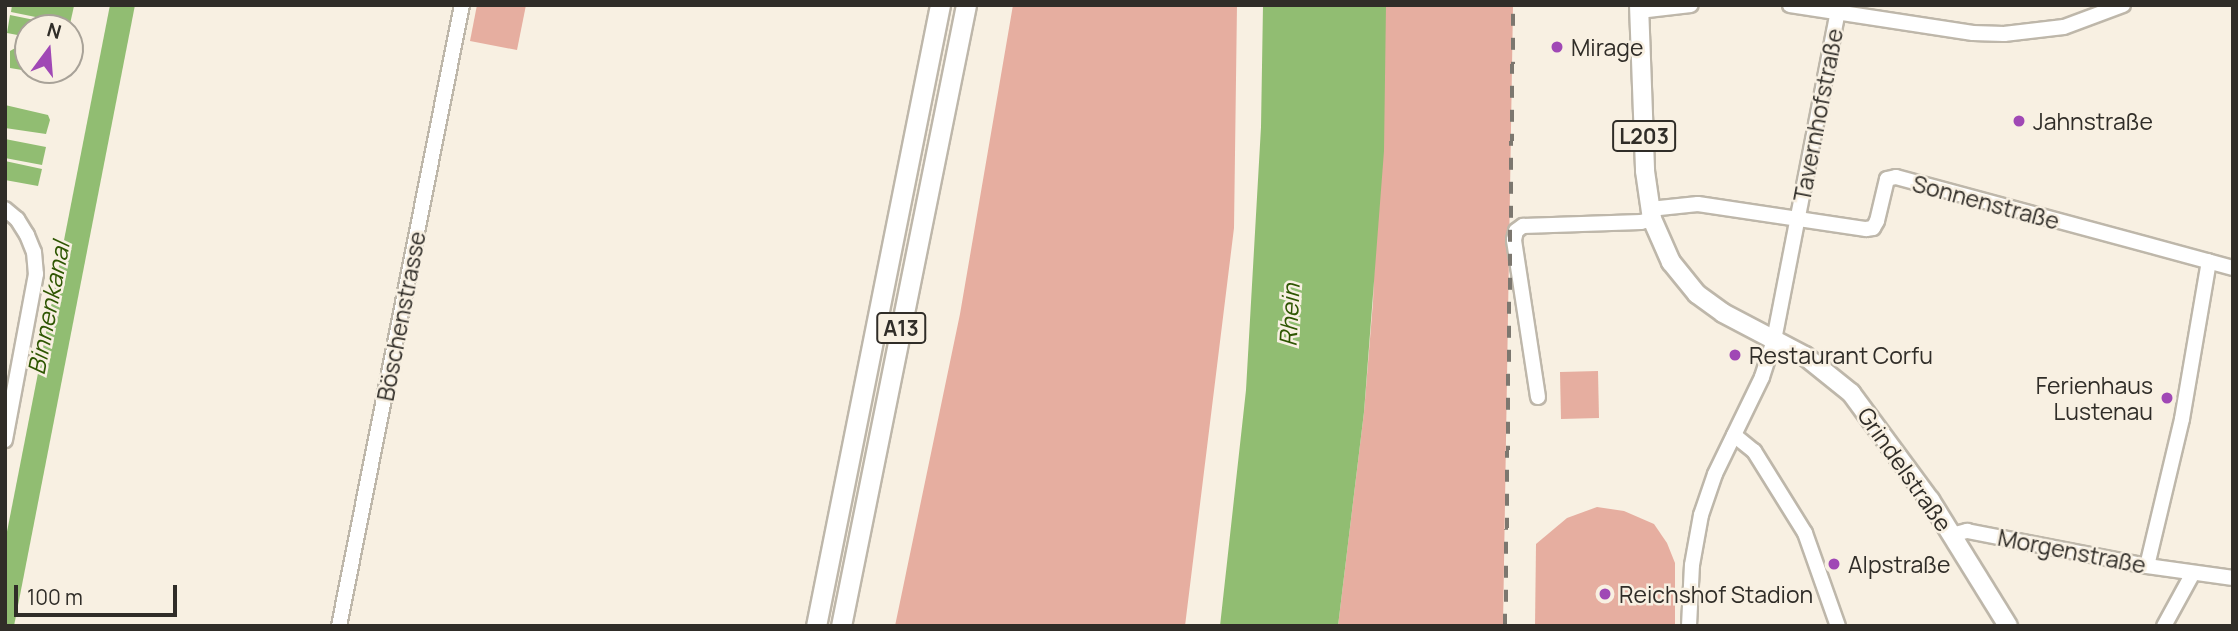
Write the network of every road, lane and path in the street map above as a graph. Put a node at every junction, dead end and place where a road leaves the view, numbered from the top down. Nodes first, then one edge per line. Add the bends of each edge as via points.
1 (462, 5) edge
2 (940, 5) edge
3 (966, 5) edge
4 (1691, 5) edge
5 (1790, 5) edge
6 (2123, 5) edge
7 (1639, 8) edge
8 (1841, 9) edge
9 (5, 209) edge
10 (1651, 214) junction
11 (1798, 219) junction
12 (2209, 261) junction
13 (2233, 268) edge
14 (1774, 340) junction
15 (1538, 397) dead end
16 (1734, 435) junction
17 (5, 440) edge
18 (1952, 535) junction
19 (2147, 566) junction
20 (2193, 573) junction
21 (2233, 578) edge
22 (1837, 625) edge
23 (340, 626) edge
24 (816, 626) edge
25 (841, 626) edge
26 (1689, 626) edge
27 (2008, 626) edge
28 (2164, 626) edge

1 - 23 street, Böschenstrasse
2 - 24 highway, A13
3 - 25 highway, A13
4 - 7 street
5 - 8 street
6 - 8 street via 2064,27 2004,34 1973,33
7 - 10 main road, L203
8 - 11 street, Tavernhofstraße
9 - 17 street via 27,235 37,274
10 - 11 street, Tavernhofstraße via 1698,204
10 - 14 main road, L203 via 1671,262 1697,294
10 - 15 street, Tavernhofstraße via 1641,222 1523,226 1516,231
11 - 12 street, Sonnenstraße via 1873,228 1887,179 1896,177
11 - 14 street, Tavernhofstraße
12 - 13 street, Sonnenstraße
12 - 19 street via 2182,419
14 - 16 street, Tavernhofstraße
14 - 18 main road, Grindelstraße / L203 via 1822,367 1851,393
16 - 22 street via 1754,451 1805,533
16 - 26 street, Tavernhofstraße via 1701,515 1692,565
18 - 19 street, Morgenstraße via 1967,531
18 - 27 main road, Grindelstraße / L203
19 - 20 street, Morgenstraße
20 - 21 street, Morgenstraße
20 - 28 street

